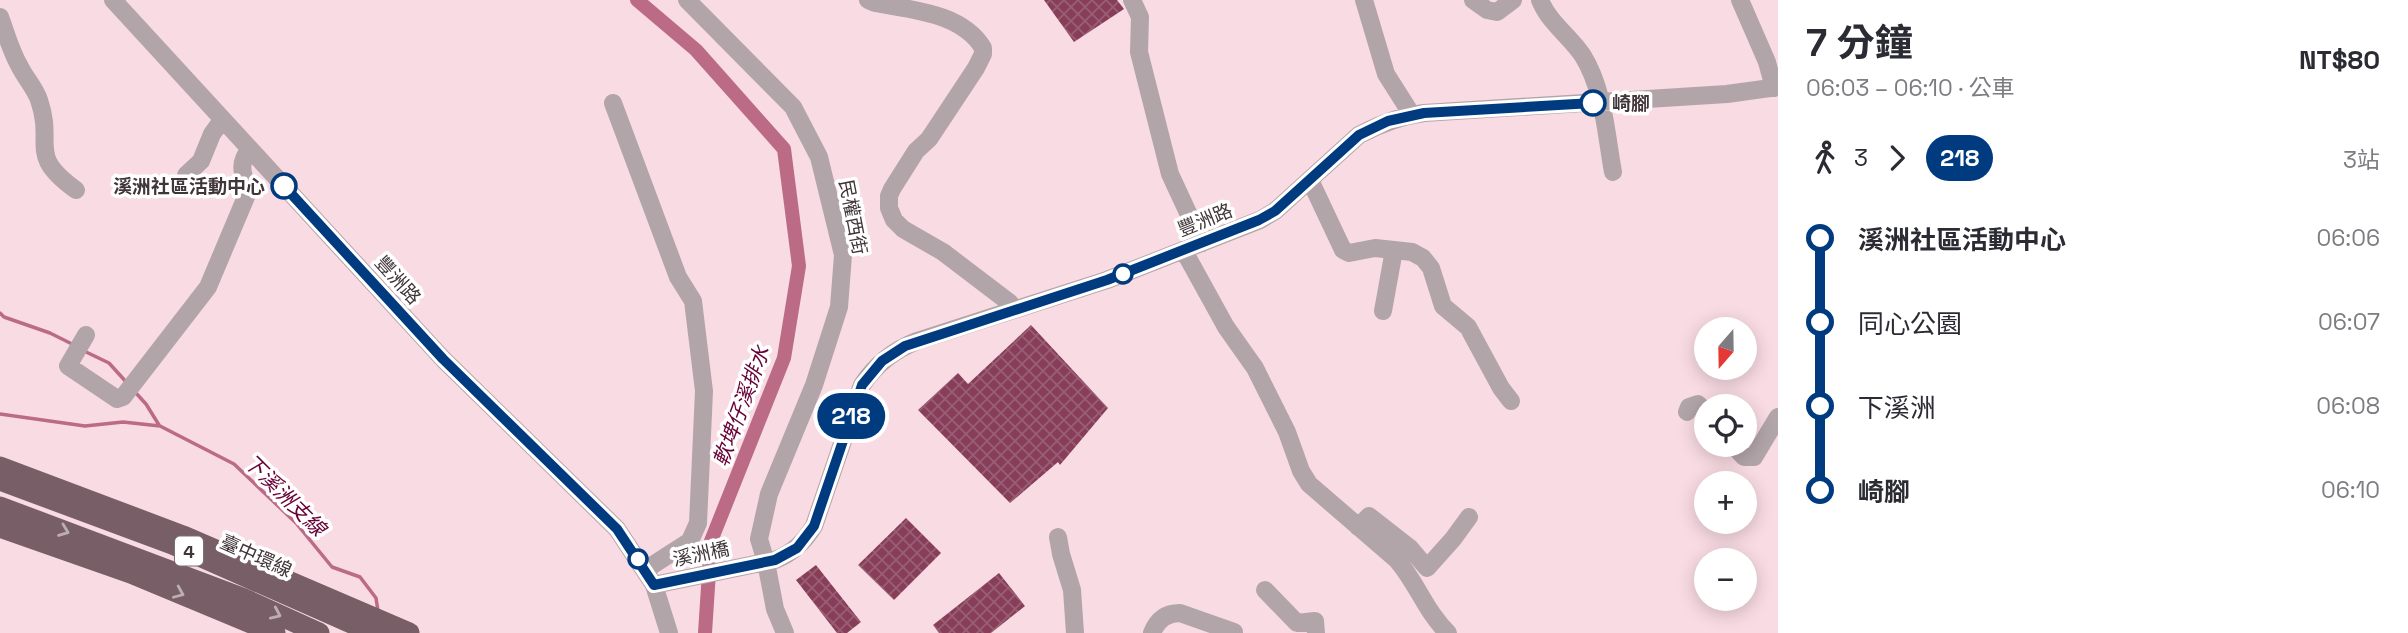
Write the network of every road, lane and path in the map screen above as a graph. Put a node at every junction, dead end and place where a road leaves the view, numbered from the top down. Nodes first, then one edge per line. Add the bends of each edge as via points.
1 (113, 0) edge
2 (687, 0) edge
3 (868, 0) edge
4 (1132, 0) edge
5 (1364, 0) edge
6 (1473, 0) edge
7 (1513, 0) edge
8 (1540, 0) edge
9 (1740, 0) edge
10 (0, 17) edge
11 (1776, 88) edge
12 (1601, 102) junction
13 (613, 103) dead end
14 (1412, 115) junction
15 (222, 120) junction
16 (249, 150) junction
17 (1613, 172) dead end
18 (186, 175) dead end
19 (1310, 180) junction
20 (76, 190) dead end
21 (1202, 243) junction
22 (1394, 250) junction
23 (1184, 251) junction
24 (1012, 310) junction
25 (1383, 311) dead end
26 (86, 335) dead end
27 (1511, 401) dead end
28 (1694, 405) edge
29 (1687, 412) dead end
30 (1778, 417) edge
31 (1757, 452) edge
32 (0, 467) edge
33 (0, 474) edge
34 (0, 480) edge
35 (0, 506) edge
36 (1469, 517) dead end
37 (0, 527) edge
38 (1358, 527) junction
39 (1058, 537) dead end
40 (761, 563) junction
41 (657, 579) junction
42 (1265, 590) dead end
43 (391, 627) edge
44 (1234, 632) edge
45 (275, 633) edge
46 (319, 633) edge
47 (669, 633) edge
48 (785, 633) edge
49 (1075, 633) edge
50 (1152, 633) edge
51 (1316, 633) edge
52 (1448, 633) edge

1 - 15 street, 豐洲路
2 - 40 street, 民權西街 via 793,107 819,157 843,255 835,320 769,494 759,539
3 - 24 street via 953,23 984,48 976,68 892,189 890,208 898,225 943,252 1010,303
4 - 21 street via 1140,17 1139,52 1170,174
5 - 14 street via 1385,74
6 - 7 street via 1497,12
8 - 12 street via 1581,54
9 - 11 street
10 - 20 street via 40,103 45,157 57,176
11 - 12 street, 豐洲路
12 - 14 street, 豐洲路
12 - 17 street
13 - 41 street via 678,277 693,301 705,391 698,523 690,541
14 - 19 street, 豐洲路 via 1359,135
15 - 16 street, 豐洲路
15 - 18 street via 201,162
16 - 26 street via 241,171 248,192 208,287 123,397 117,399 68,366
16 - 41 street, 豐洲路 via 443,359 617,529
19 - 21 street, 豐洲路 via 1268,216
19 - 22 street via 1343,250
21 - 23 street, 豐洲路
22 - 25 street
22 - 27 street via 1412,252 1428,262 1443,306 1468,327
23 - 24 street, 豐洲路
23 - 38 street via 1226,327 1255,368 1304,478
24 - 40 street, 豐洲路 via 905,346 874,368 862,385 814,526 797,548
28 - 29 street
30 - 31 street
32 - 43 highway, bridge via 183,536
33 - 43 street
34 - 43 highway, 臺中環線 / 4
35 -> 46 highway, 4 via 242,598
36 - 38 street via 1427,568 1410,548 1369,516
37 -> 45 highway via 131,573
38 - 52 street via 1397,560
39 - 49 street via 1072,590
40 - 41 street, 溪洲橋
40 - 48 street, 民權西街
41 - 47 street, 豐洲路
42 - 51 street via 1297,623 1315,621
44 - 50 street via 1173,613 1162,618

